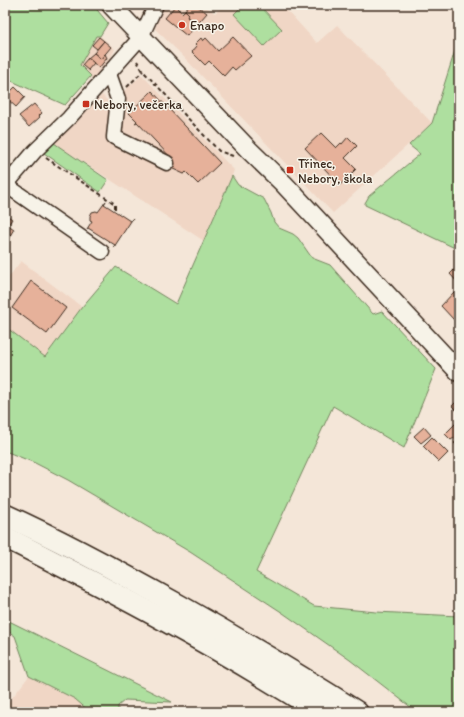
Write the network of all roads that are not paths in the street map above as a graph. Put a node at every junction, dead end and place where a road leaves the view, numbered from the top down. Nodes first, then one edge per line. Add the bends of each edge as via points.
1 (111, 5) edge
2 (156, 5) edge
3 (135, 43) junction
4 (109, 74) junction
5 (167, 163) dead end
6 (5, 185) edge
7 (102, 252) dead end
8 (459, 372) edge
9 (5, 515) edge
10 (5, 537) edge
11 (320, 712) edge
12 (357, 712) edge

1 - 3 main road
2 - 3 street
3 - 4 street
3 - 8 main road via 284,184
4 - 5 street via 118,99 114,137
4 - 6 street
6 - 7 street
9 - 12 highway via 162,596 314,684
10 - 11 highway via 153,613

